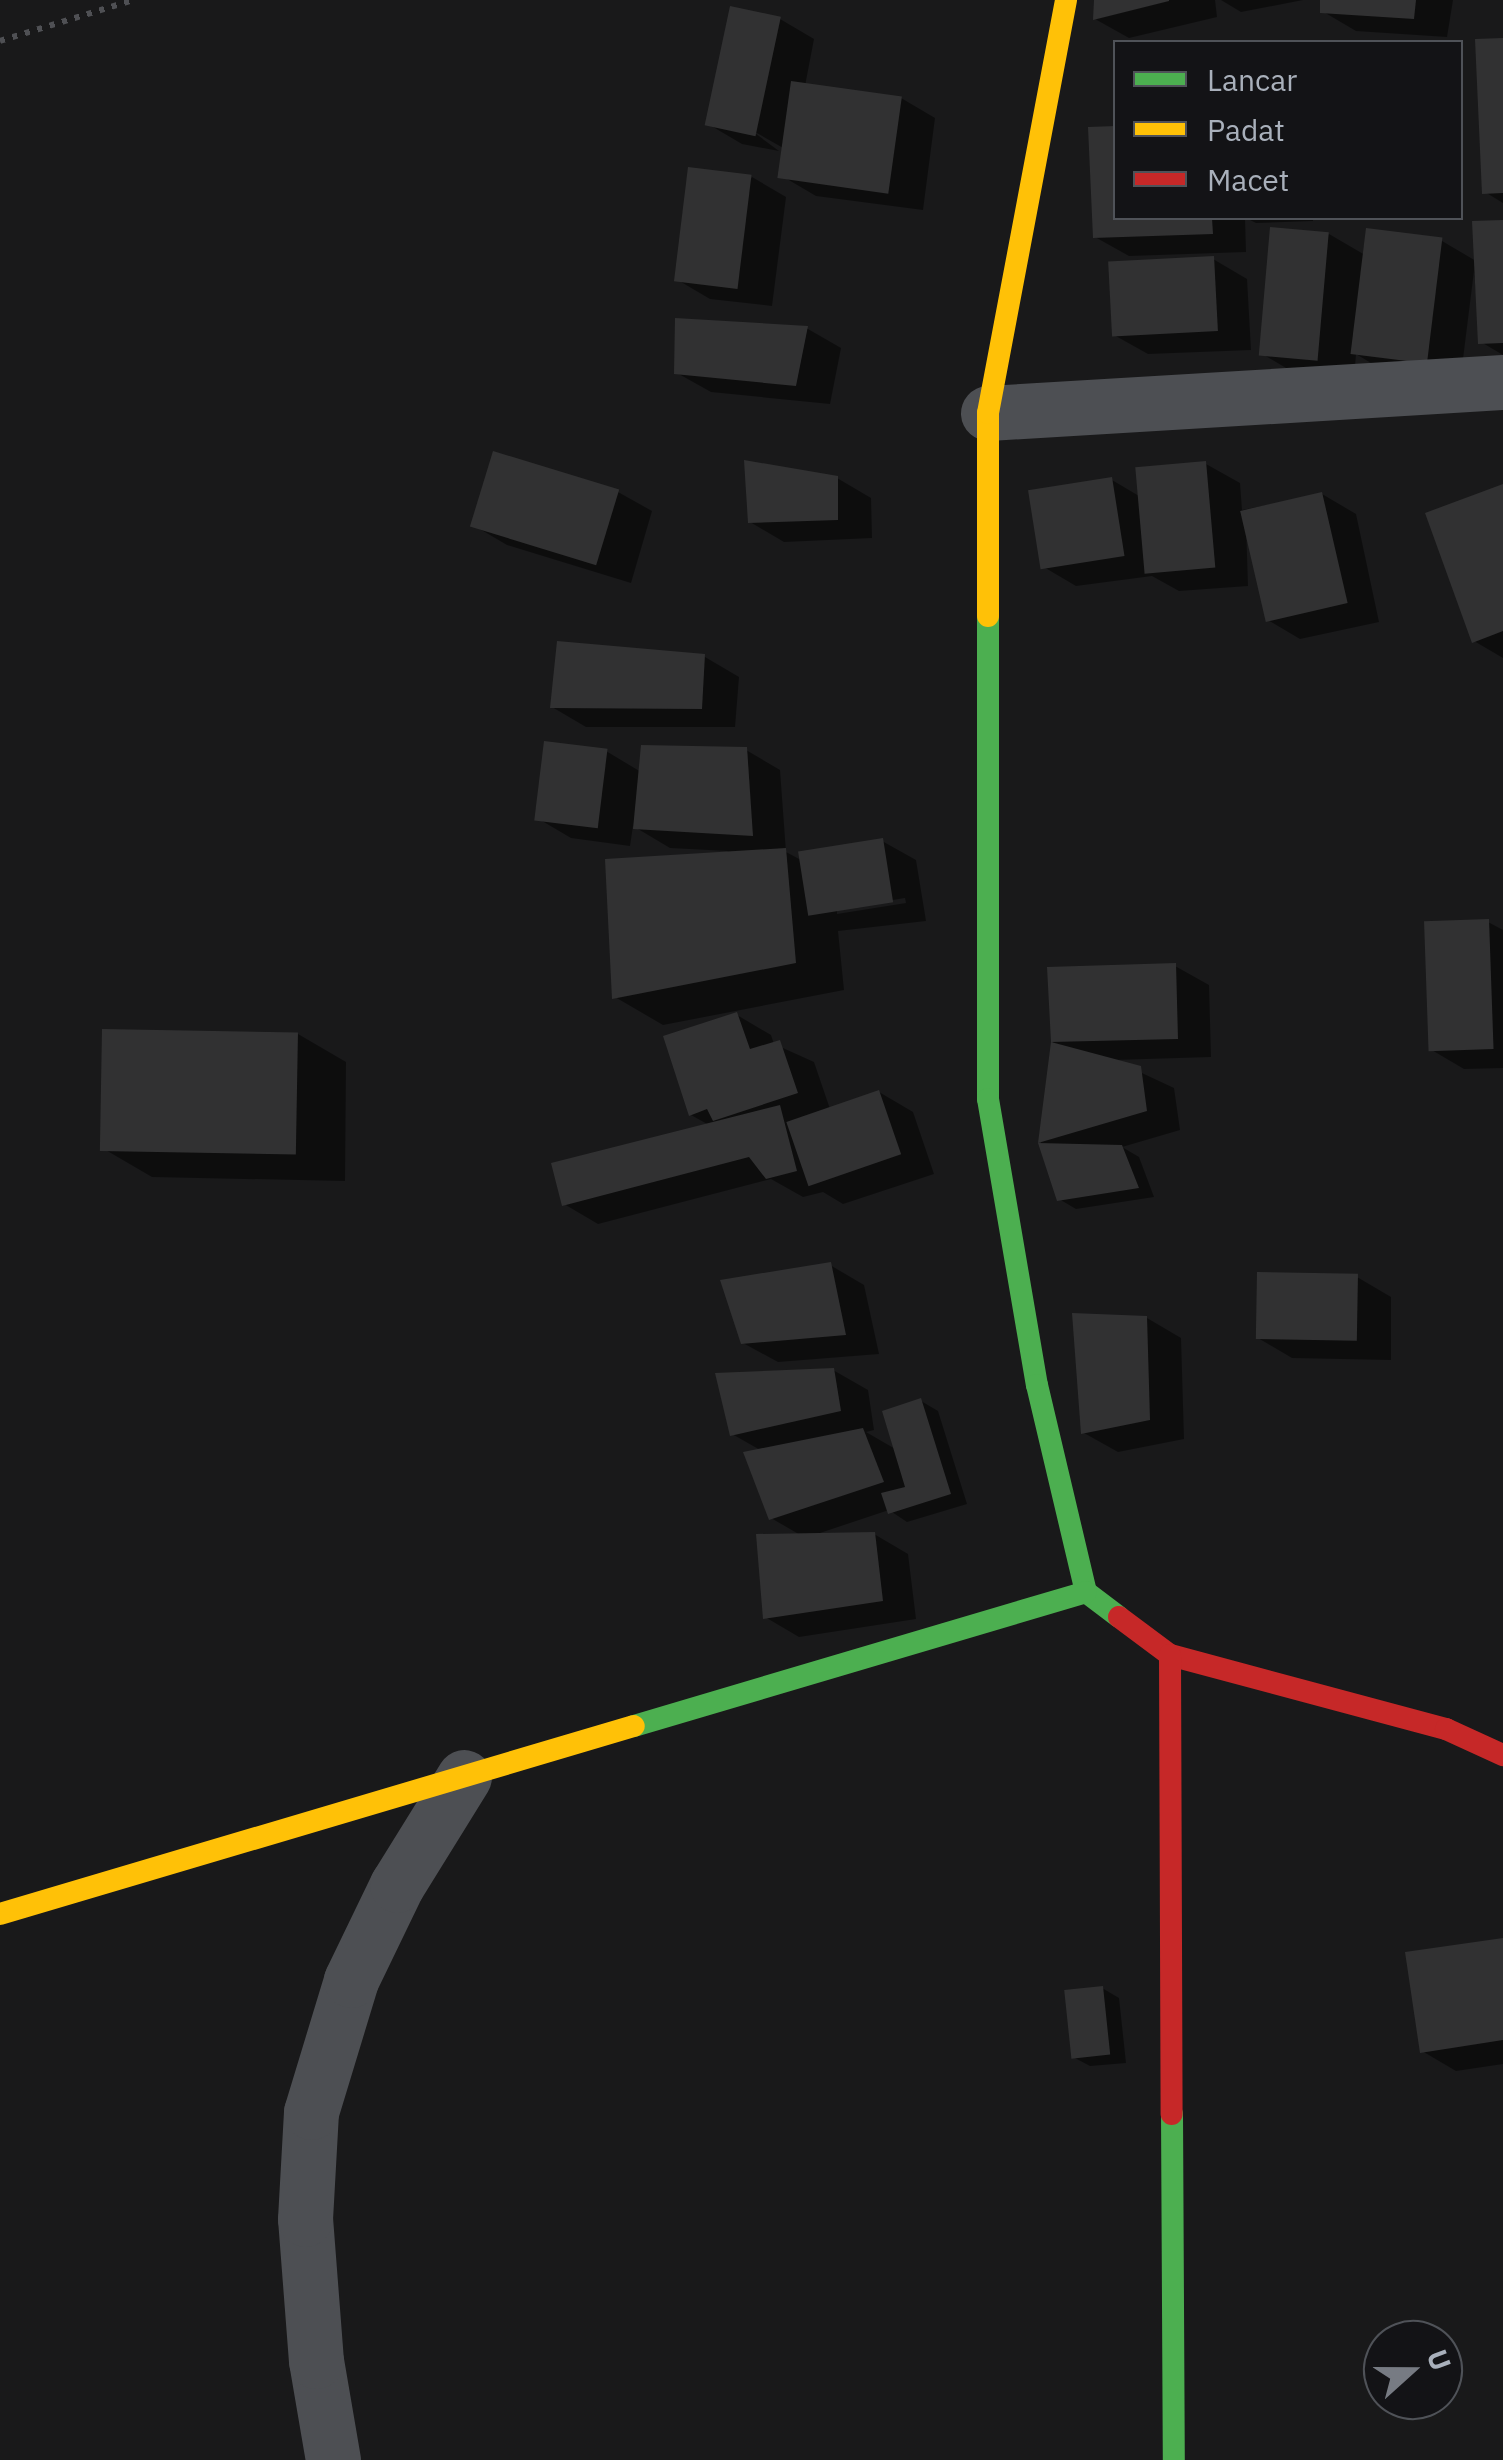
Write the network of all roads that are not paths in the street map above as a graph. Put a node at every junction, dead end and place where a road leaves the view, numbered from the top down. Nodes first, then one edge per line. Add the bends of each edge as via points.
1 (1066, 0) edge
2 (1503, 382) edge
3 (988, 413) junction
4 (1086, 1592) junction
5 (1170, 1655) junction
6 (1503, 1755) edge
7 (464, 1777) junction
8 (0, 1914) edge
9 (334, 2460) edge
10 (1174, 2460) edge

1 - 3 street
2 - 3 street
3 - 4 street via 988,1099 1037,1385
4 - 5 street
4 - 7 street
5 - 6 street via 1446,1728
5 - 10 street
7 - 8 street
7 - 9 street via 397,1884 351,1980 311,2112 305,2219 316,2361

